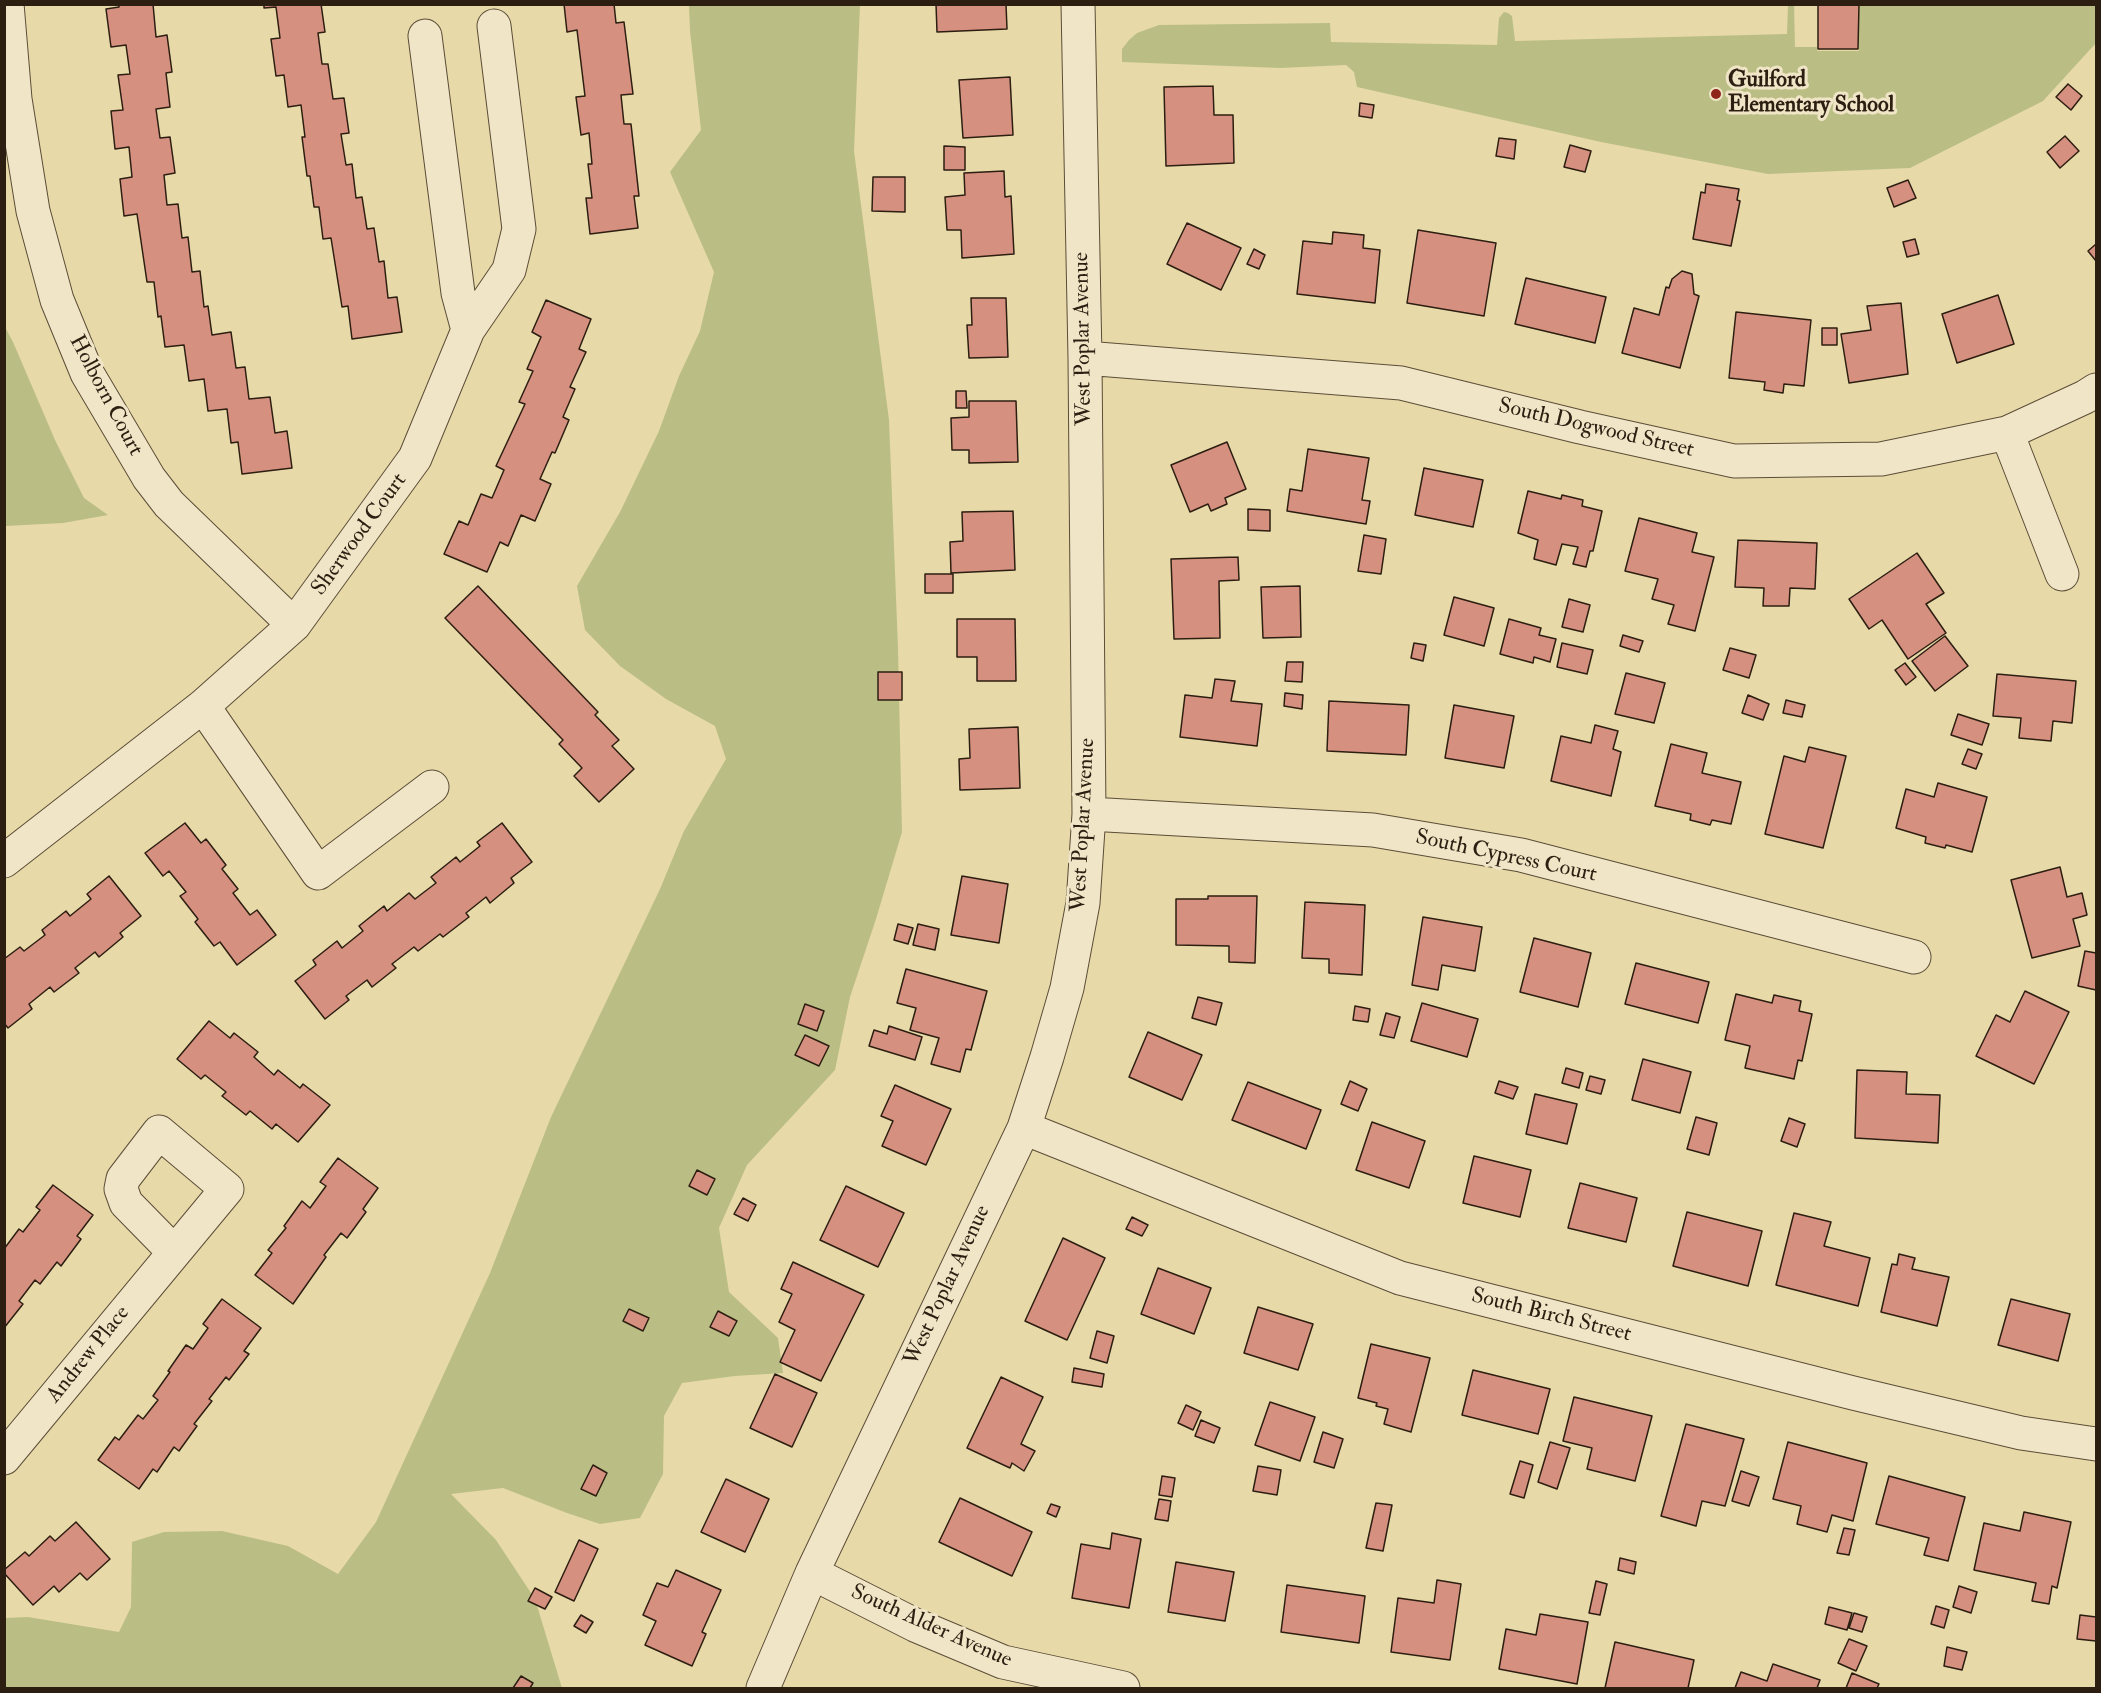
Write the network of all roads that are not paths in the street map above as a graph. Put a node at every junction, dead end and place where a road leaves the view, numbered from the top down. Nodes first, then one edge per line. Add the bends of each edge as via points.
1 (6, 4) edge
2 (1078, 4) edge
3 (494, 26) dead end
4 (425, 36) dead end
5 (468, 330) junction
6 (1085, 358) junction
7 (2097, 390) edge
8 (2007, 433) junction
9 (2062, 574) dead end
10 (294, 626) junction
11 (203, 706) junction
12 (432, 787) dead end
13 (1089, 814) junction
14 (4, 861) edge
15 (1914, 957) dead end
16 (1024, 1128) junction
17 (174, 1252) dead end
18 (2097, 1444) edge
19 (4, 1458) edge
20 (812, 1573) junction
21 (763, 1689) edge
22 (1123, 1689) edge

1 - 10 street, Holborn Court via 15,99 33,211 57,300 87,373 149,478 169,504
2 - 6 street, West Poplar Avenue
3 - 5 street, Sherwood Court via 519,229 509,270
4 - 5 street via 458,293
5 - 10 street, Sherwood Court via 415,458
6 - 8 street, South Dogwood Street via 1401,383 1734,461 1881,459
6 - 13 street, West Poplar Avenue
7 - 8 street, South Dogwood Street
8 - 9 street
10 - 11 street, Sherwood Court
11 - 12 street via 318,873
11 - 14 street, Sherwood Court
13 - 15 street, South Cypress Court via 1373,830 1521,855
13 - 16 street, West Poplar Avenue via 1083,903 1067,988
16 - 18 street, South Birch Street via 1400,1278 2021,1433
16 - 20 street, West Poplar Avenue
17 - 19 street, Andrew Place
20 - 21 street, West Poplar Avenue
20 - 22 street, South Alder Avenue via 915,1625 1003,1662

